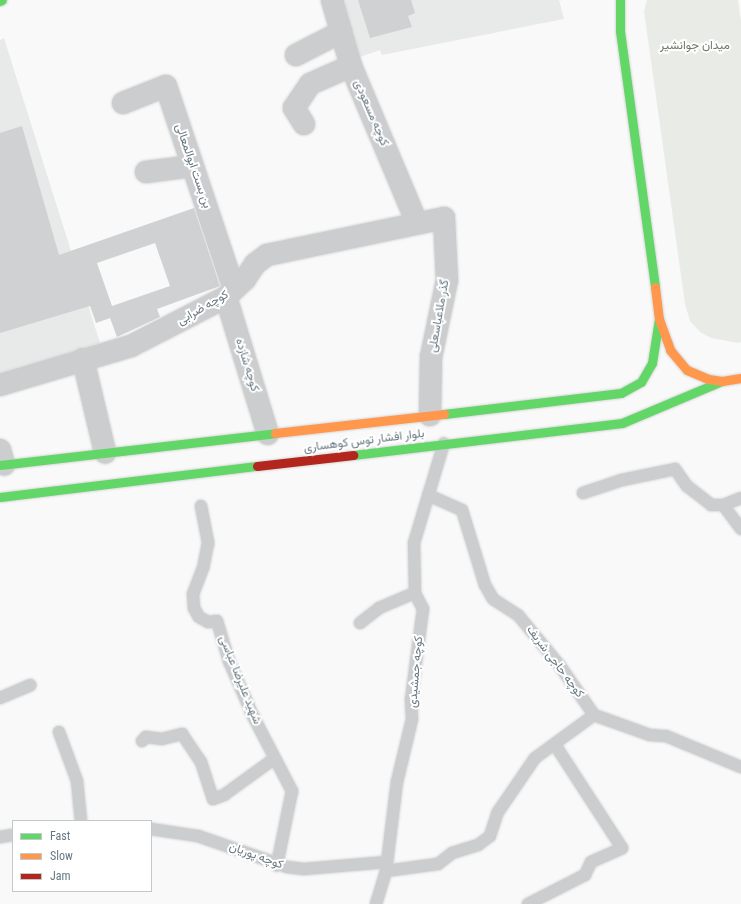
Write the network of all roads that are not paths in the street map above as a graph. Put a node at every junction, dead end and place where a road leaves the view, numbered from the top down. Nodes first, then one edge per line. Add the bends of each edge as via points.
1 (332, 0) edge
2 (620, 0) edge
3 (341, 32) junction
4 (296, 55) dead end
5 (351, 66) junction
6 (123, 103) dead end
7 (304, 124) dead end
8 (192, 166) junction
9 (146, 172) dead end
10 (444, 218) joint
11 (417, 223) junction
12 (230, 293) junction
13 (659, 319) junction
14 (83, 359) junction
15 (741, 378) edge
16 (722, 381) junction
17 (0, 385) edge
18 (430, 415) junction
19 (268, 434) junction
20 (444, 443) junction
21 (106, 452) junction
22 (1, 460) edge
23 (583, 493) dead end
24 (428, 495) junction
25 (0, 497) edge
26 (741, 498) edge
27 (723, 505) junction
28 (201, 506) dead end
29 (741, 529) edge
30 (415, 593) junction
31 (360, 623) dead end
32 (30, 685) dead end
33 (0, 698) edge
34 (594, 715) junction
35 (59, 732) dead end
36 (142, 741) dead end
37 (554, 745) junction
38 (274, 759) junction
39 (741, 767) edge
40 (81, 820) edge
41 (152, 829) edge
42 (12, 835) edge
43 (0, 837) edge
44 (277, 865) junction
45 (387, 866) junction
46 (376, 904) edge
47 (528, 904) edge

1 - 3 street, کوچه مسعودی
2 - 13 main road via 620,31
3 - 4 street
3 - 5 street, کوچه مسعودی
5 - 7 street via 310,84 294,108
5 - 11 street, کوچه مسعودی
6 - 8 street, بن بست ابوالمعالی via 166,86
8 - 9 street
8 - 12 street, بن بست ابوالمعالی
10 - 11 street, کوچه ضرابی
10 - 18 street, گذر ملاعباسعلی via 447,280 431,357
11 - 12 street, کوچه ضرابی via 267,255 255,264 245,279
12 - 14 street, کوچه ضرابی via 131,346
12 - 19 street, کوچه شازده
13 - 16 main road via 670,350 687,370 708,379
13 - 18 main road, بلوار افشار توس کوهساری via 652,363 642,382 621,393
14 - 17 street, کوچه ضرابی
14 - 21 street
15 - 16 main road
16 - 20 main road, بلوار افشار توس کوهساری via 622,423
18 - 19 main road, بلوار افشار توس کوهساری
19 - 21 main road, بلوار افشار توس کوهساری
20 - 24 lane, کوچه جمشیدی
20 - 25 main road, بلوار افشار توس کوهساری
21 - 22 main road, بلوار افشار توس کوهساری
23 - 27 lane via 622,480 675,469 687,486 711,505
24 - 30 lane, کوچه جمشیدی via 414,543
24 - 34 lane, کوچه حاجی شریف via 462,510 485,585 493,599 518,615 560,666
26 - 27 lane
27 - 29 lane
28 - 38 lane, شهید علیرضا عباسی via 208,543 204,568 193,594 194,608 199,617 208,622 216,621 229,661
30 - 31 lane via 379,608
30 - 45 lane, کوچه جمشیدی via 423,609 411,700 412,719 397,782
32 - 33 lane
34 - 37 lane, کوچه پوریان
34 - 39 lane via 650,735 666,736
35 - 40 lane via 77,781
36 - 38 lane via 146,737 162,739 182,734 201,762 213,799 224,795
37 - 45 lane, کوچه پوریان via 535,758 498,812 490,836 478,845 452,853 438,864
37 - 47 lane via 622,848 591,862 585,875
38 - 44 lane, شهید علیرضا عباسی via 292,792
41 - 44 lane, کوچه پوریان via 198,836
42 - 43 lane
44 - 45 lane, کوچه پوریان via 304,869
45 - 46 lane, کوچه جمشیدی

